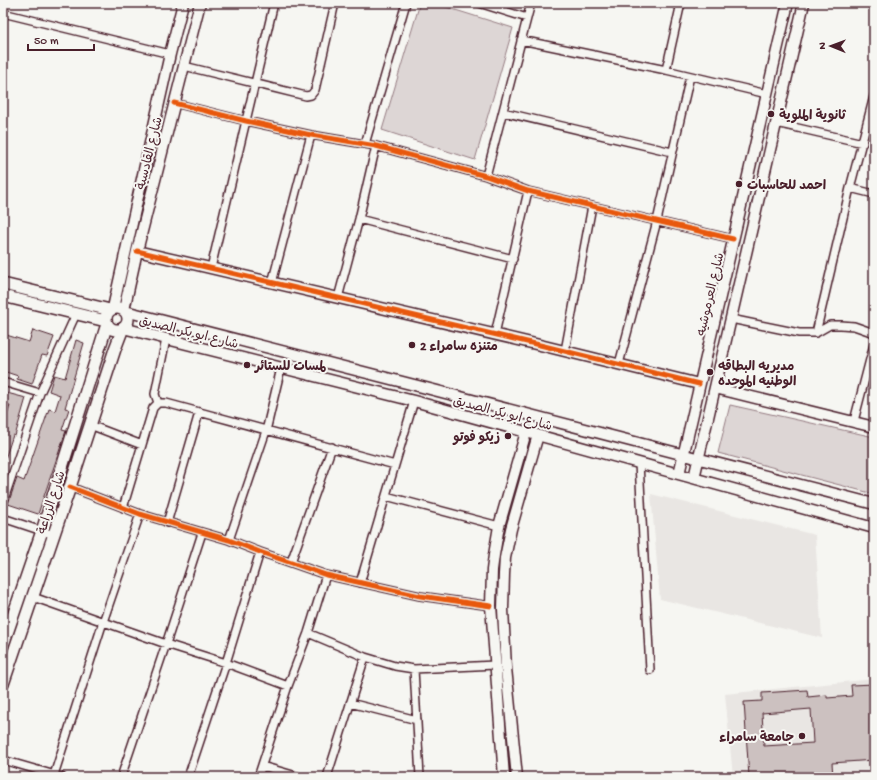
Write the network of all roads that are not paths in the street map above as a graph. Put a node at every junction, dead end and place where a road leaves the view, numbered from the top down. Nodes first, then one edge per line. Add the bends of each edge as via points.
1 (183, 3) edge
2 (200, 3) edge
3 (274, 3) edge
4 (335, 3) edge
5 (406, 3) edge
6 (479, 3) edge
7 (531, 3) edge
8 (672, 3) edge
9 (788, 3) edge
10 (804, 3) edge
11 (681, 4) edge
12 (492, 5) edge
13 (3, 13) edge
14 (528, 18) junction
15 (522, 40) junction
16 (170, 54) junction
17 (184, 66) junction
18 (666, 70) junction
19 (690, 76) junction
20 (255, 84) junction
21 (767, 94) junction
22 (874, 96) edge
23 (174, 102) junction
24 (872, 109) edge
25 (503, 112) junction
26 (246, 120) junction
27 (776, 123) junction
28 (311, 135) junction
29 (863, 143) junction
30 (366, 144) junction
31 (755, 145) junction
32 (376, 146) junction
33 (770, 150) junction
34 (672, 152) junction
35 (486, 176) junction
36 (850, 188) junction
37 (528, 191) junction
38 (874, 194) edge
39 (592, 206) junction
40 (359, 219) junction
41 (656, 221) junction
42 (733, 239) junction
43 (136, 250) junction
44 (513, 259) junction
45 (211, 268) junction
46 (272, 283) junction
47 (3, 284) edge
48 (3, 296) edge
49 (338, 298) junction
50 (76, 314) junction
51 (114, 314) junction
52 (731, 319) junction
53 (123, 328) junction
54 (816, 333) junction
55 (874, 333) edge
56 (496, 334) junction
57 (166, 339) junction
58 (874, 344) edge
59 (565, 351) junction
60 (619, 364) junction
61 (282, 368) junction
62 (3, 382) edge
63 (699, 384) junction
64 (715, 388) junction
65 (40, 393) junction
66 (414, 401) junction
67 (158, 403) junction
68 (199, 413) junction
69 (854, 421) junction
70 (90, 425) junction
71 (874, 426) edge
72 (266, 431) junction
73 (526, 432) junction
74 (538, 435) junction
75 (142, 445) junction
76 (332, 447) junction
77 (683, 455) junction
78 (698, 459) junction
79 (639, 463) junction
80 (396, 465) junction
81 (679, 474) junction
82 (694, 478) junction
83 (70, 487) junction
84 (386, 496) junction
85 (3, 502) edge
86 (874, 504) edge
87 (123, 508) junction
88 (140, 514) junction
89 (3, 518) edge
90 (168, 523) junction
91 (500, 526) junction
92 (874, 528) edge
93 (42, 531) junction
94 (202, 533) junction
95 (54, 535) junction
96 (229, 540) junction
97 (260, 552) junction
98 (291, 562) junction
99 (326, 575) junction
100 (360, 583) junction
101 (33, 598) junction
102 (491, 606) junction
103 (103, 622) junction
104 (308, 633) junction
105 (166, 644) junction
106 (3, 645) edge
107 (365, 657) junction
108 (226, 662) junction
109 (495, 665) junction
110 (414, 669) junction
111 (650, 670) dead end
112 (3, 684) edge
113 (288, 686) junction
114 (350, 703) junction
115 (417, 720) junction
116 (3, 760) edge
117 (262, 766) junction
118 (58, 776) edge
119 (121, 777) edge
120 (188, 777) edge
121 (258, 777) edge
122 (300, 777) edge
123 (327, 777) edge
124 (420, 777) edge
125 (504, 777) edge
126 (516, 777) edge

1 - 16 street, شارع القادسية
2 - 17 street, شارع القادسية
3 - 20 street
4 - 20 street via 315,90 311,95
5 - 30 street
6 - 12 street
7 - 14 street
8 - 11 street
9 - 21 street, شارع العرموشيه
10 - 27 street, شارع العرموشيه
11 - 18 street
12 - 14 street
13 - 16 street
14 - 15 street
15 - 18 street
15 - 25 street
16 - 51 street, شارع القادسية
17 - 20 street
17 - 23 street, شارع القادسية
18 - 19 street
19 - 21 street
19 - 34 street
20 - 26 street
21 - 31 street, شارع العرموشيه
22 - 24 street
23 - 26 street
23 - 43 street, شارع القادسية
24 - 29 street
25 - 34 street
25 - 35 street
26 - 28 street
26 - 45 street
27 - 29 street
27 - 33 street, شارع العرموشيه
28 - 30 street
28 - 46 street
29 - 36 street
30 - 32 street
31 - 33 street
31 - 42 street, شارع العرموشيه
32 - 35 street
32 - 40 street
33 - 52 street, شارع العرموشيه
34 - 41 street
35 - 37 street
36 - 38 street
36 - 54 street
37 - 39 street
37 - 44 street
39 - 41 street
39 - 59 street
40 - 44 street
40 - 49 street
41 - 42 street
41 - 60 street
42 - 63 street, شارع العرموشيه
43 - 45 street
43 - 51 street, شارع القادسية
44 - 56 street
45 - 46 street
46 - 49 street
47 - 51 main road
48 - 50 main road
49 - 56 street
50 - 51 main road
50 - 65 street
51 - 53 main road, شارع الزراعة via 128,319
51 - 53 main road via 110,327 116,330
51 - 77 street, شارع ابو بكر الصديق
51 - 93 main road, شارع الزراعة
52 - 54 street via 799,333
52 - 64 street, شارع العرموشيه
53 - 57 street, شارع ابو بكر الصديق
53 - 70 main road, شارع الزراعة
54 - 55 street via 830,325 854,326
56 - 59 street
57 - 61 street, شارع ابو بكر الصديق
57 - 67 street via 156,394
58 - 69 street
59 - 60 street
60 - 63 street
61 - 66 street, شارع ابو بكر الصديق
61 - 72 street
62 - 65 street
63 - 77 street, شارع العرموشيه
64 - 69 street
64 - 78 street, شارع العرموشيه
65 - 85 street
66 - 73 street, شارع ابو بكر الصديق
66 - 80 street
67 - 68 street
67 - 75 street via 153,408
68 - 72 street
68 - 90 street
69 - 71 street
70 - 75 street
70 - 83 main road, شارع الزراعة
72 - 76 street
72 - 96 street
73 - 74 street, شارع ابو بكر الصديق
73 - 91 street
74 - 79 street, شارع ابو بكر الصديق
74 - 126 street via 505,558 503,610
75 - 87 street
76 - 80 street
76 - 98 street
77 - 78 street, شارع ابو بكر الصديق
77 - 81 street, شارع العرموشيه
78 - 82 street, شارع العرموشيه
78 - 86 street, شارع ابو بكر الصديق
79 - 81 street, شارع ابو بكر الصديق
79 - 111 street
80 - 84 street
81 - 82 street, شارع ابو بكر الصديق
82 - 92 street, شارع ابو بكر الصديق
83 - 87 street
83 - 95 main road, شارع الزراعة
84 - 91 street
84 - 100 street
87 - 88 street
88 - 90 street
88 - 103 street
89 - 93 street
90 - 94 street
91 - 102 street via 494,555
93 - 95 street
93 - 106 main road, شارع الزراعة
94 - 96 street
94 - 105 street
95 - 101 main road, شارع الزراعة
96 - 97 street
97 - 98 street
97 - 108 street
98 - 99 street
99 - 100 street
99 - 104 street
100 - 102 street via 420,596
101 - 103 street
101 - 112 main road, شارع الزراعة
102 - 109 street
103 - 105 street
103 - 118 street
104 - 107 street
104 - 113 street
105 - 108 street
105 - 119 street
107 - 110 street
107 - 114 street
108 - 113 street
108 - 120 street
109 - 110 street
109 - 125 street
110 - 115 street
113 - 117 street
114 - 115 street
114 - 123 street
115 - 124 street
116 - 118 street
117 - 121 street
117 - 122 street

